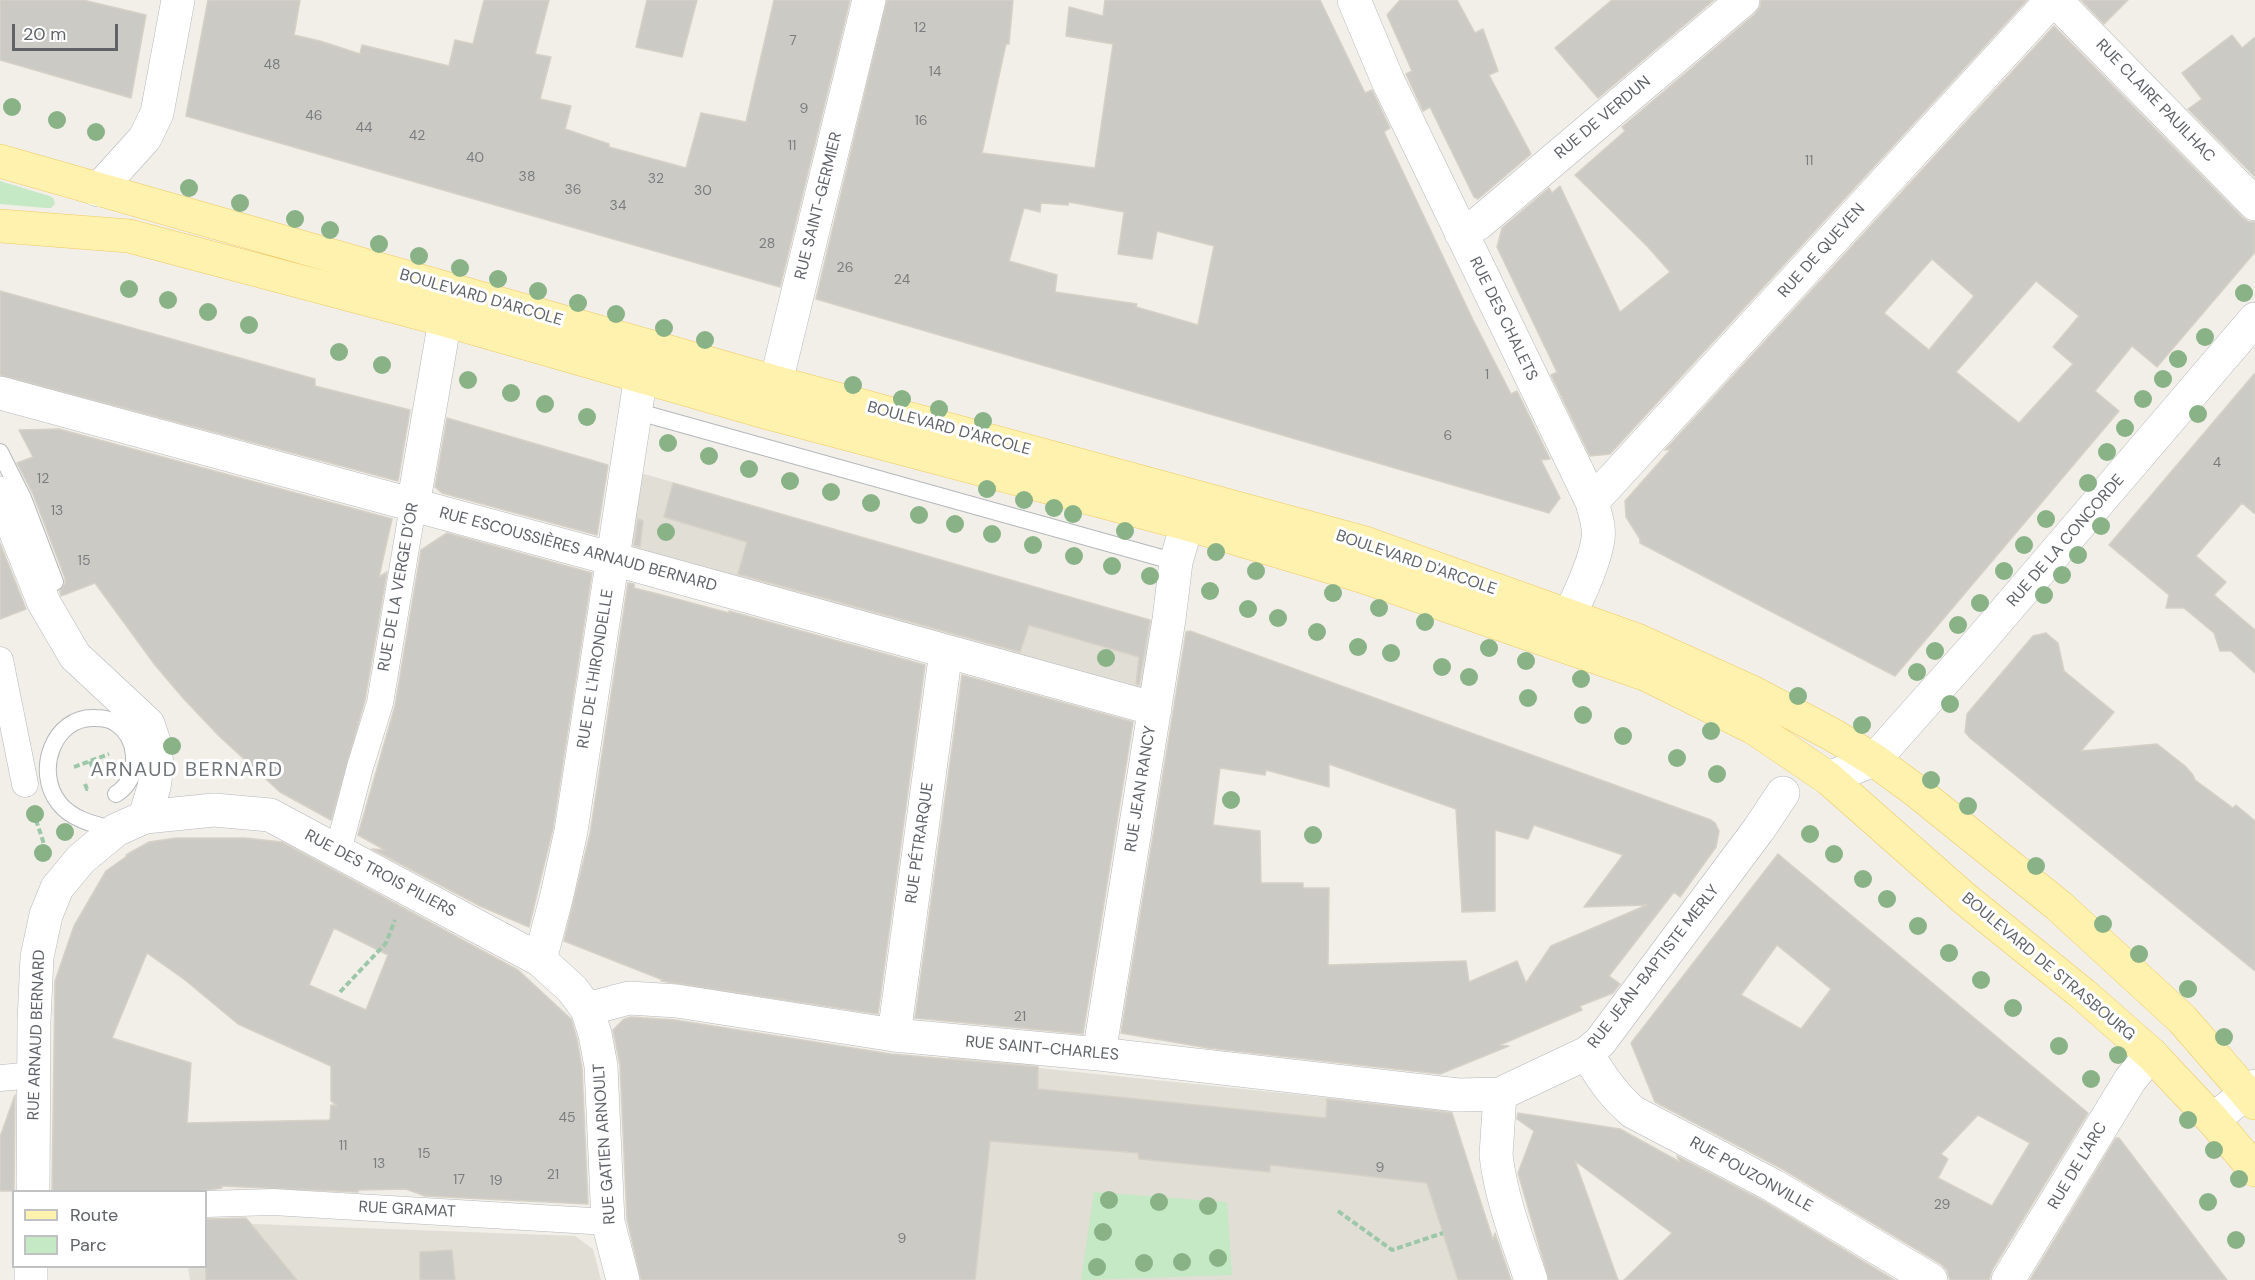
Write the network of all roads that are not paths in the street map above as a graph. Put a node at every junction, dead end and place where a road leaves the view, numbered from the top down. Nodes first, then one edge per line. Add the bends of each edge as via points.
1 (178, 0) edge
2 (870, 0) edge
3 (1743, 0) edge
4 (2054, 0) edge
5 (1357, 2) edge
6 (0, 161) edge
7 (98, 190) junction
8 (2255, 204) edge
9 (0, 226) edge
10 (1461, 233) junction
11 (2255, 319) edge
12 (445, 320) junction
13 (641, 375) junction
14 (0, 393) edge
15 (771, 397) junction
16 (635, 411) junction
17 (0, 452) edge
18 (0, 493) edge
19 (1592, 502) junction
20 (413, 506) junction
21 (1187, 524) junction
22 (613, 559) junction
23 (1176, 562) junction
24 (55, 582) dead end
25 (1563, 629) junction
26 (946, 651) junction
27 (0, 660) edge
28 (1155, 709) junction
29 (1790, 753) junction
30 (1874, 760) junction
31 (1828, 778) junction
32 (25, 784) road end
33 (1783, 793) junction
34 (116, 794) dead end
35 (145, 817) junction
36 (116, 830) junction
37 (338, 851) junction
38 (540, 960) junction
39 (587, 1009) junction
40 (894, 1035) junction
41 (1587, 1053) junction
42 (1099, 1054) junction
43 (2151, 1054) junction
44 (35, 1075) junction
45 (0, 1078) edge
46 (1500, 1094) junction
47 (2252, 1094) edge
48 (2213, 1120) junction
49 (2255, 1170) edge
50 (33, 1190) edge
51 (207, 1204) edge
52 (608, 1222) junction
53 (623, 1280) edge
54 (1531, 1280) edge
55 (1931, 1280) edge
56 (2008, 1280) edge

1 - 7 street via 157,113 145,138
2 - 15 street, RUE SAINT-GERMIER
3 - 10 street, RUE DE VERDUN via 1479,223
4 - 8 street, RUE CLAIRE PAUILHAC
4 - 19 street, RUE DE QUEVEN
5 - 10 street, RUE DES CHALETS via 1388,81
6 - 7 main road, BOULEVARD D'ARCOLE
7 - 15 main road, BOULEVARD D'ARCOLE
9 - 12 main road, BOULEVARD D'ARCOLE via 129,236
10 - 19 street, RUE DES CHALETS
11 - 30 street, RUE DE LA CONCORDE
12 - 13 main road, BOULEVARD D'ARCOLE
12 - 20 street, RUE DE LA VERGE D'OR
13 - 15 main road, BOULEVARD D'ARCOLE
13 - 16 street, RUE DE L'HIRONDELLE
14 - 20 street, RUE ESCOUSSIÈRES ARNAUD BERNARD
15 - 21 main road, BOULEVARD D'ARCOLE
15 - 25 main road, BOULEVARD D'ARCOLE via 1365,543
16 - 22 street, RUE DE L'HIRONDELLE
16 - 23 lane
17 - 24 lane via 23,498
18 - 35 street via 44,603 75,656 148,724 156,745 157,767
19 - 25 street, RUE DES CHALETS via 1598,540
20 - 22 street, RUE ESCOUSSIÈRES ARNAUD BERNARD
20 - 37 street, RUE DE LA VERGE D'OR via 380,703
21 - 23 street, RUE JEAN RANCY
21 - 25 main road, BOULEVARD D'ARCOLE via 1364,577
22 - 26 street, RUE ESCOUSSIÈRES ARNAUD BERNARD
22 - 38 street, RUE DE L'HIRONDELLE via 571,831
23 - 28 street, RUE JEAN RANCY
25 - 29 main road, BOULEVARD D'ARCOLE via 1754,728
25 - 30 main road, BOULEVARD D'ARCOLE via 1637,640 1754,693
26 - 28 street, RUE ESCOUSSIÈRES ARNAUD BERNARD
26 - 40 street, RUE PÉTRARQUE
27 - 32 street
28 - 42 street, RUE JEAN RANCY
29 - 30 street
29 - 31 main road, BOULEVARD D'ARCOLE
29 - 33 street
30 - 31 street
30 - 47 main road via 2059,906 2182,1019
31 - 33 street
31 - 43 main road, BOULEVARD DE STRASBOURG
33 - 41 street, RUE JEAN-BAPTISTE MERLY via 1600,1042
34 - 36 lane via 133,774 134,755 129,738 115,722 103,718 78,720 58,736 51,748 51,789 74,816
35 - 36 street, RUE ARNAUD BERNARD
35 - 37 street, RUE DES TROIS PILIERS via 214,810 270,815
36 - 44 street, RUE ARNAUD BERNARD via 81,859 57,888 46,915 37,957
37 - 38 street, RUE DES TROIS PILIERS
38 - 39 street, RUE DES TROIS PILIERS via 572,989
39 - 40 street, RUE SAINT-CHARLES via 629,998 676,1000
39 - 52 street, RUE GATIEN ARNOULT via 601,1066
40 - 42 street, RUE SAINT-CHARLES
41 - 46 street, RUE JEAN-BAPTISTE MERLY
41 - 55 street, RUE POUZONVILLE via 1616,1098 1633,1112 1774,1186
42 - 46 street, RUE SAINT-CHARLES via 1458,1095
43 - 48 main road, BOULEVARD DE STRASBOURG
43 - 56 street, RUE DE L'ARC via 2130,1080
44 - 45 street
44 - 50 street, RUE ARNAUD BERNARD
46 - 54 street via 1498,1174
47 - 48 street
48 - 49 main road, BOULEVARD DE STRASBOURG
51 - 52 street, RUE GRAMAT via 273,1203
52 - 53 street, RUE GATIEN ARNOULT

